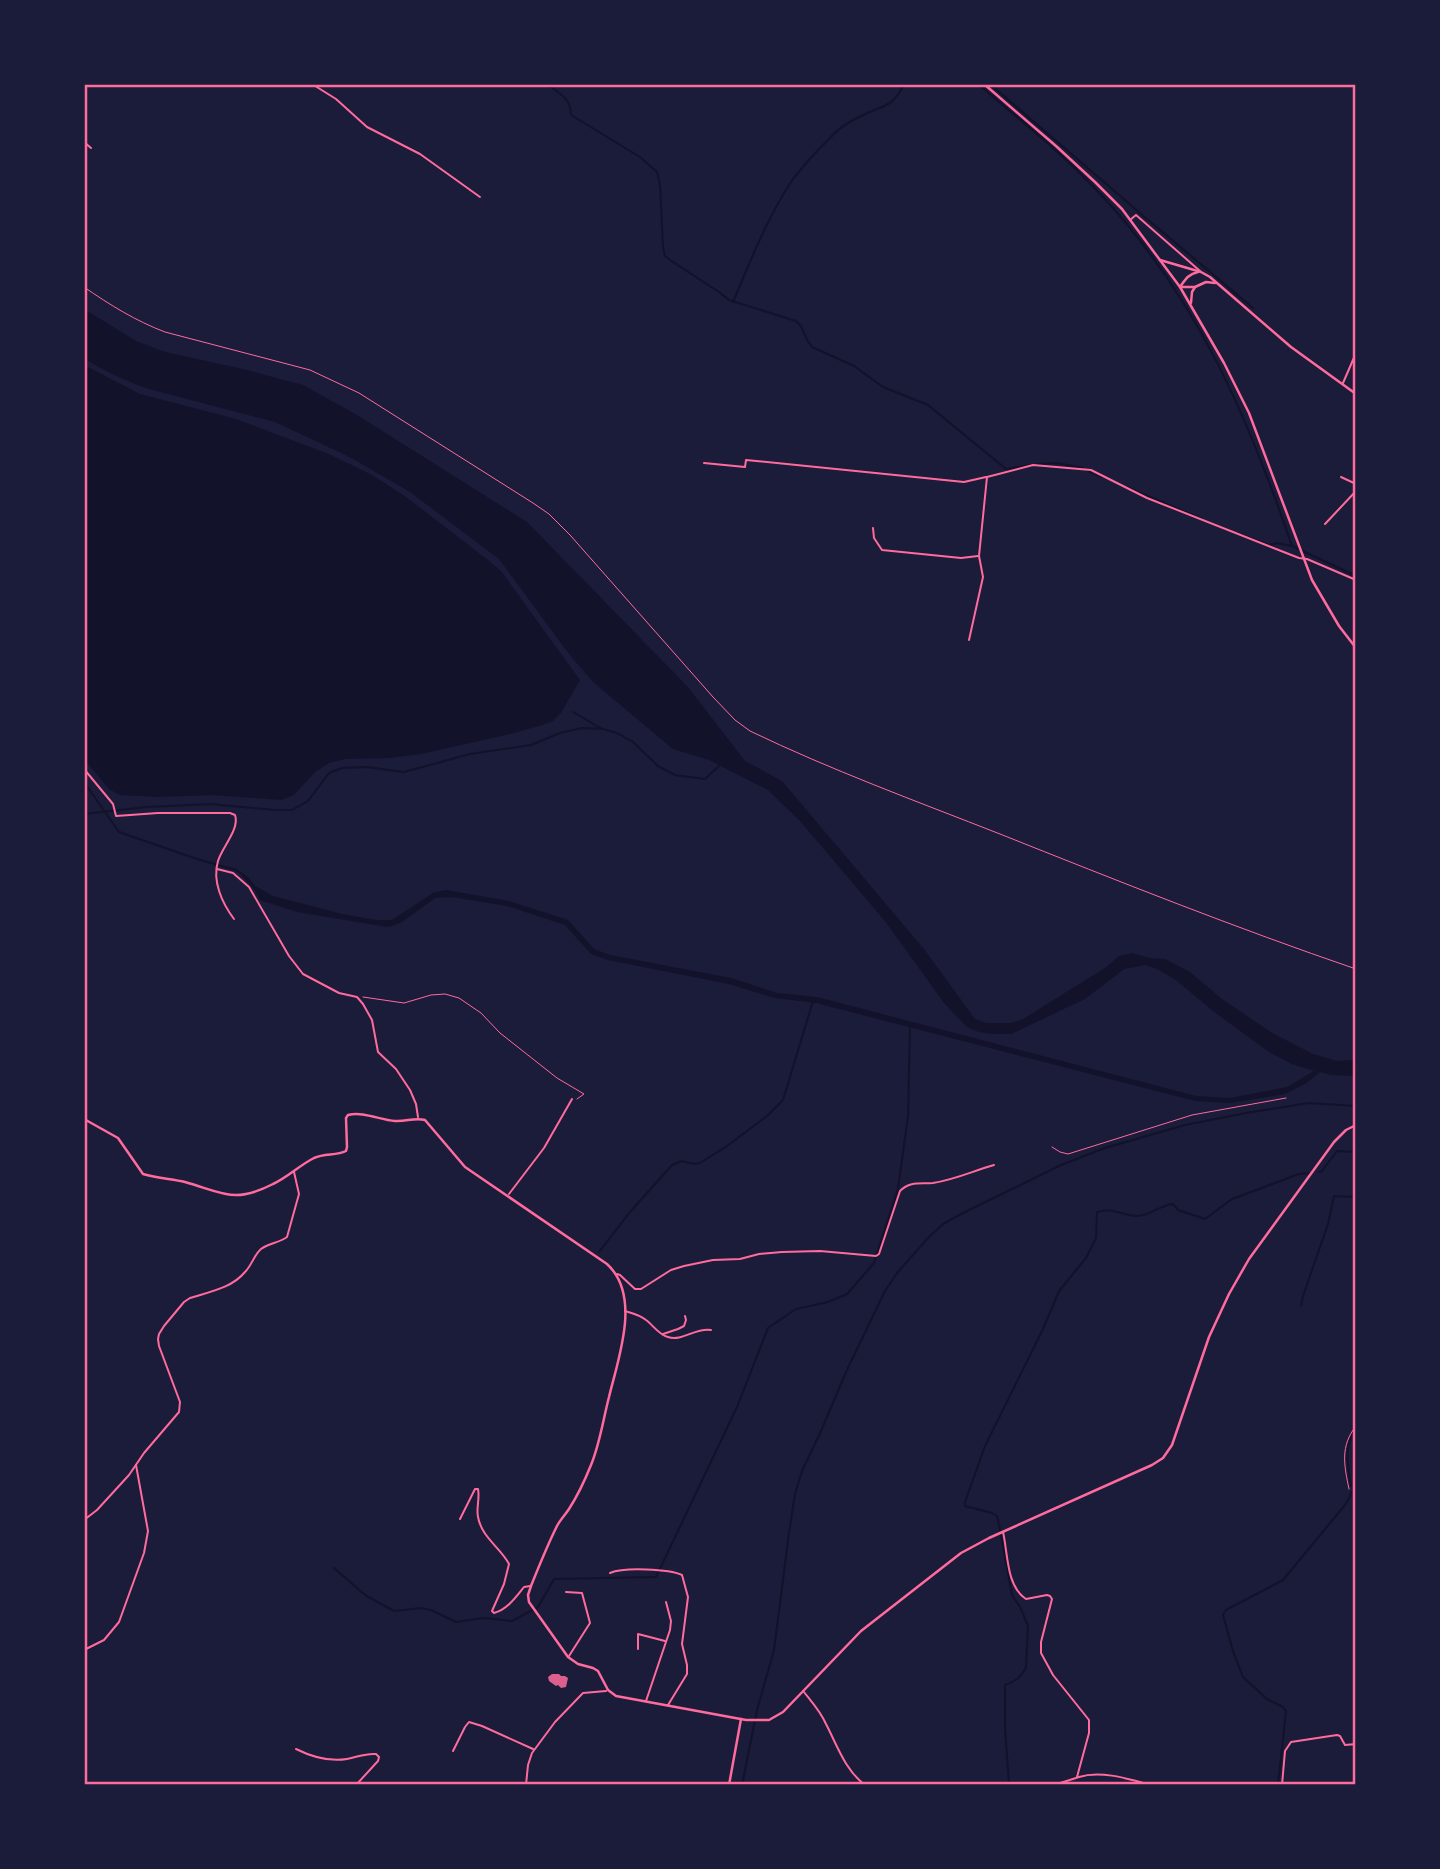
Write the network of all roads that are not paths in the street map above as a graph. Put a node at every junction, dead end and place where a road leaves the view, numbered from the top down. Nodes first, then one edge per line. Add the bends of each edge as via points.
1 (312, 84) edge
2 (984, 84) edge
3 (84, 142) edge
4 (91, 148) dead end
5 (480, 197) dead end
6 (1130, 220) junction
7 (1160, 260) junction
8 (1201, 272) junction
9 (1218, 284) junction
10 (1180, 287) junction
11 (1195, 287) junction
12 (1190, 304) junction
13 (1356, 353) edge
14 (1343, 384) junction
15 (1356, 394) edge
16 (704, 463) dead end
17 (987, 477) junction
18 (1341, 477) dead end
19 (1356, 484) edge
20 (1356, 491) edge
21 (1325, 524) dead end
22 (873, 528) dead end
23 (979, 556) junction
24 (1303, 559) junction
25 (1356, 580) edge
26 (969, 640) dead end
27 (1356, 649) edge
28 (84, 769) edge
29 (217, 868) junction
30 (233, 919) dead end
31 (572, 1099) road end
32 (418, 1118) junction
33 (84, 1119) edge
34 (1356, 1125) edge
35 (994, 1165) dead end
36 (293, 1171) junction
37 (508, 1196) junction
38 (617, 1274) junction
39 (624, 1311) junction
40 (685, 1316) dead end
41 (711, 1330) dead end
42 (662, 1334) junction
43 (136, 1464) junction
44 (84, 1520) edge
45 (460, 1520) dead end
46 (1003, 1532) junction
47 (610, 1573) dead end
48 (531, 1586) junction
49 (566, 1592) dead end
50 (666, 1602) dead end
51 (666, 1641) junction
52 (638, 1649) dead end
53 (84, 1650) edge
54 (568, 1657) junction
55 (608, 1690) junction
56 (803, 1691) junction
57 (645, 1702) junction
58 (668, 1706) junction
59 (743, 1719) junction
60 (1356, 1744) edge
61 (296, 1749) dead end
62 (534, 1750) junction
63 (453, 1751) dead end
64 (1077, 1777) junction
65 (1072, 1780) junction
66 (356, 1785) edge
67 (526, 1785) edge
68 (729, 1785) edge
69 (865, 1785) edge
70 (1052, 1785) edge
71 (1071, 1785) edge
72 (1151, 1785) edge
73 (1282, 1785) edge

1 - 5 street via 367,127 419,154
2 - 6 street via 1097,183
3 - 4 street
6 - 7 street
6 - 8 street via 1136,215
7 - 8 street
7 - 10 street
8 - 9 street
8 - 10 street via 1192,273
9 - 11 street via 1206,282
9 - 14 street via 1291,347
10 - 11 street
10 - 12 street
11 - 12 street
12 - 24 street via 1249,413
13 - 14 street
14 - 15 street
16 - 17 street via 745,467 746,460 964,482
17 - 23 street
17 - 24 street via 1033,465 1091,470 1147,498
18 - 19 street
20 - 21 street
22 - 23 street via 882,550
23 - 26 street via 983,578
24 - 25 street
24 - 27 street
28 - 29 street via 113,804 116,816 232,813 235,825
29 - 30 street via 223,904
29 - 32 street via 233,873 249,887 303,974 357,997 363,1004 372,1020 378,1052 410,1090
31 - 37 street via 544,1148
32 - 36 street via 395,1121 348,1115 345,1151 323,1154
32 - 37 street via 425,1120 460,1162
33 - 36 street via 118,1138 143,1174 225,1195 249,1194
34 - 46 street via 1334,1142 1240,1274 1209,1337 1172,1445 1163,1458
35 - 38 street via 949,1180 906,1185 876,1256 820,1251 713,1260 671,1270 641,1289
36 - 43 street via 299,1194 287,1237 262,1248 246,1271 228,1285 184,1302 159,1334 159,1346 181,1406
37 - 38 street
38 - 39 street
39 - 42 street via 645,1318
39 - 48 street via 622,1350 592,1462
40 - 42 street via 684,1326
41 - 42 street via 678,1338
43 - 44 street
43 - 53 street via 148,1531 144,1553 119,1622 104,1640
45 - 48 street via 478,1489 482,1530 509,1564 494,1613
46 - 56 street via 961,1553 871,1624
46 - 64 street via 1015,1589 1026,1599 1051,1596 1041,1653 1089,1720
47 - 58 street via 635,1569 682,1576 688,1597 682,1644 687,1674
48 - 54 street via 529,1602
49 - 54 street via 582,1593 590,1623
50 - 51 street via 671,1622
51 - 52 street via 638,1634
51 - 57 street
54 - 55 street via 598,1671
55 - 57 street
55 - 62 street via 583,1693
56 - 59 street via 777,1717
56 - 69 street via 853,1774
57 - 58 street
58 - 59 street
59 - 68 street
60 - 73 street via 1345,1745 1340,1736 1333,1735 1291,1742 1285,1751
61 - 66 street via 324,1759 376,1754 378,1761
62 - 63 street via 469,1722
62 - 67 street
64 - 65 street
64 - 72 street via 1110,1775
65 - 70 street
65 - 71 street

